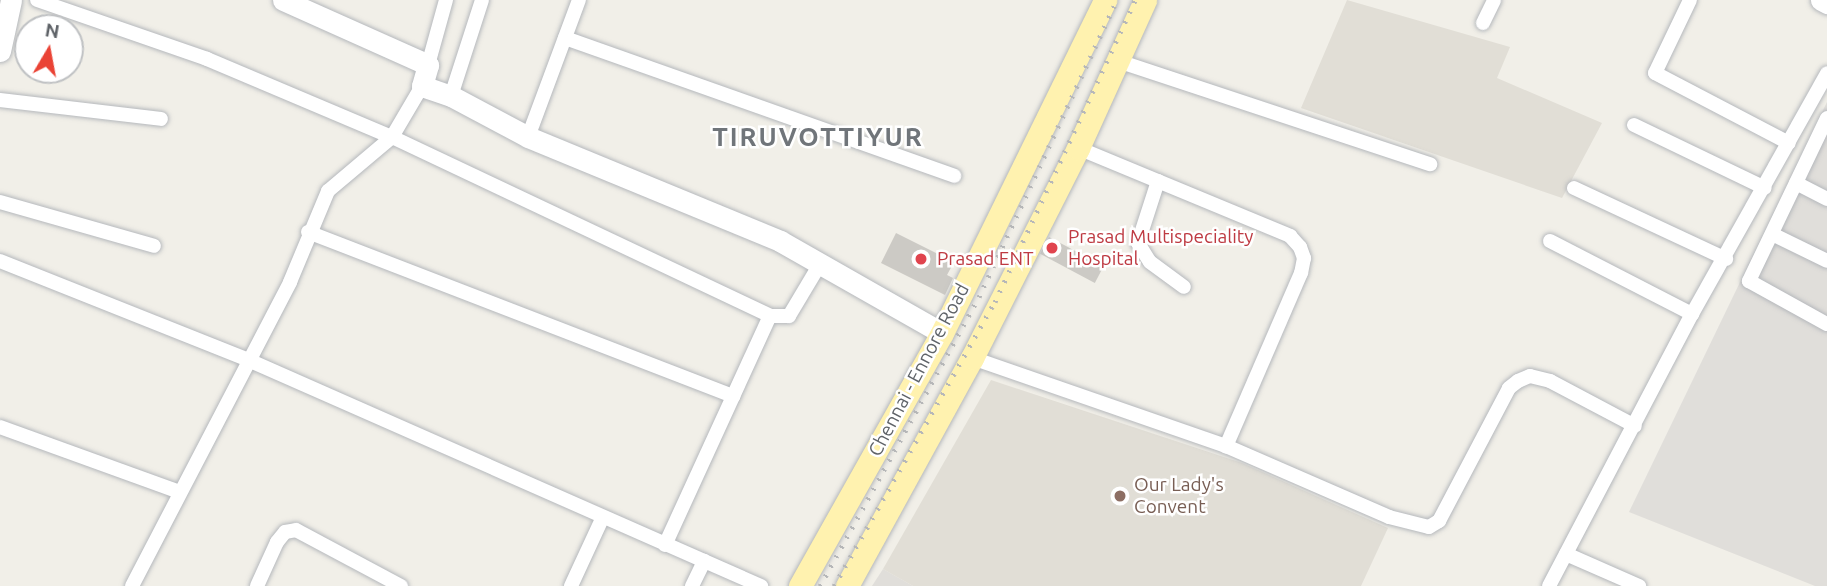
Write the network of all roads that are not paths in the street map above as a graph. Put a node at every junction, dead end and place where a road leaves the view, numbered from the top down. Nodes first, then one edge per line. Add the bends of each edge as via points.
1 (11, 0) edge
2 (37, 0) edge
3 (284, 0) edge
4 (446, 0) edge
5 (482, 0) edge
6 (579, 0) edge
7 (1105, 0) edge
8 (1145, 0) edge
9 (1494, 0) edge
10 (1690, 0) edge
11 (1821, 0) edge
12 (1827, 3) edge
13 (1483, 23) dead end
14 (565, 38) junction
15 (0, 51) edge
16 (1118, 61) junction
17 (428, 65) junction
18 (1827, 73) edge
19 (422, 86) junction
20 (451, 96) junction
21 (0, 100) edge
22 (1827, 118) edge
23 (161, 119) dead end
24 (1634, 125) dead end
25 (392, 137) junction
26 (528, 137) junction
27 (1823, 138) edge
28 (1789, 143) junction
29 (1078, 148) junction
30 (1430, 164) dead end
31 (954, 176) dead end
32 (1158, 181) junction
33 (1796, 183) junction
34 (1574, 188) dead end
35 (1765, 188) junction
36 (1827, 199) edge
37 (0, 202) edge
38 (308, 232) junction
39 (1772, 234) junction
40 (1550, 241) dead end
41 (154, 246) dead end
42 (1726, 259) junction
43 (0, 261) edge
44 (1827, 261) edge
45 (820, 264) junction
46 (1184, 287) dead end
47 (1692, 314) junction
48 (771, 316) junction
49 (1827, 324) edge
50 (942, 333) junction
51 (972, 358) junction
52 (246, 359) junction
53 (733, 396) junction
54 (1635, 426) junction
55 (0, 427) edge
56 (1226, 446) junction
57 (180, 492) junction
58 (602, 519) junction
59 (665, 545) junction
60 (1566, 554) junction
61 (704, 561) junction
62 (134, 585) edge
63 (257, 586) edge
64 (401, 586) edge
65 (571, 586) edge
66 (692, 586) edge
67 (761, 586) edge
68 (800, 586) edge
69 (846, 586) edge
70 (1549, 586) edge
71 (1639, 586) edge

1 - 15 street
2 - 25 street via 207,59
3 - 17 street
4 - 17 street
5 - 20 street
6 - 14 street
7 - 50 main road, Chennai - Ennore Road
8 - 16 main road, Chennai - Ennore Road
9 - 13 street
10 - 28 street via 1655,73
11 - 12 street
14 - 26 street
14 - 31 street
16 - 29 main road, Chennai - Ennore Road
16 - 30 street
17 - 19 street
18 - 28 street
19 - 20 street
19 - 25 street
20 - 26 street
21 - 23 street
22 - 27 street
24 - 35 street
25 - 38 street via 328,191
25 - 48 street
26 - 45 street via 780,241
27 - 33 street
28 - 35 street
29 - 32 street
29 - 51 main road, Chennai - Ennore Road
32 - 46 street via 1138,243 1150,262
32 - 56 street via 1290,236 1304,258
33 - 36 street
33 - 39 street
34 - 42 street
35 - 42 street
37 - 41 street
38 - 52 street via 290,282
38 - 53 street
39 - 44 street
39 - 49 street via 1749,281
40 - 47 street
42 - 47 street
43 - 52 street
45 - 48 street via 789,316
45 - 50 street
47 - 54 street
48 - 53 street
50 - 68 main road, Chennai - Ennore Road
51 - 56 street
51 - 69 main road, Chennai - Ennore Road
52 - 57 street
52 - 58 street
53 - 59 street
54 - 56 street via 1550,382 1530,376 1518,381 1509,388 1439,522 1429,527 1389,517
54 - 60 street
55 - 57 street
57 - 62 street
58 - 59 street
58 - 65 street
59 - 61 street
60 - 70 street
60 - 71 street
61 - 66 street
61 - 67 street
63 - 64 street via 277,542 285,532 296,530

